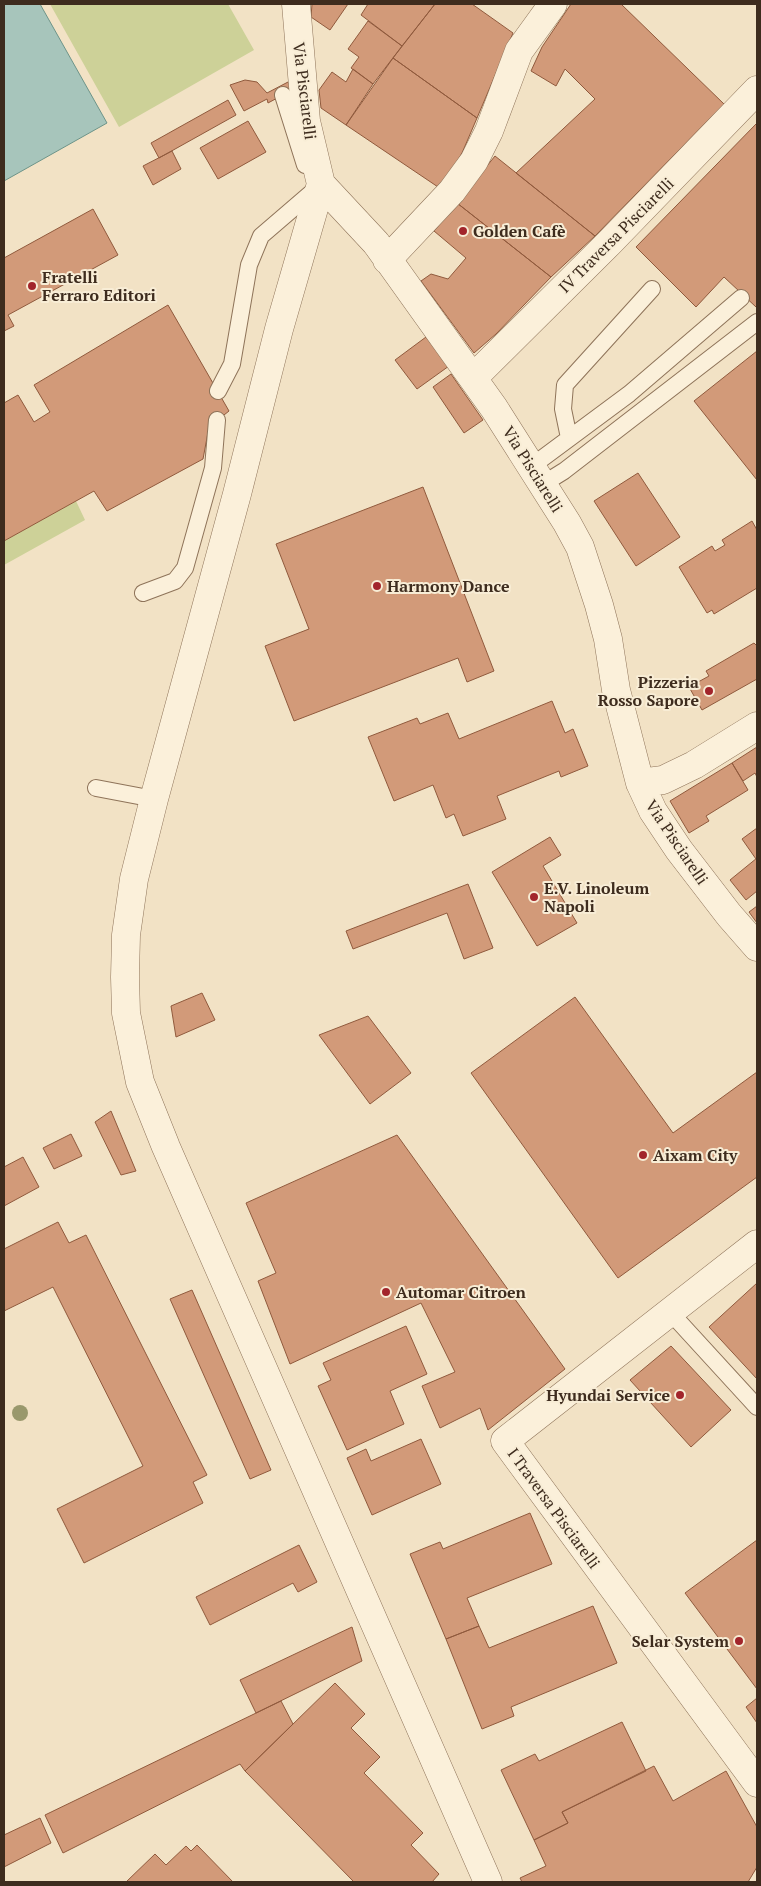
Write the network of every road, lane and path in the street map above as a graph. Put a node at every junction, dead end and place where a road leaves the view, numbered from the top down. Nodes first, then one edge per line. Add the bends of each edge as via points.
1 (296, 4) edge
2 (553, 4) edge
3 (757, 90) edge
4 (283, 95) dead end
5 (321, 184) junction
6 (388, 260) junction
7 (652, 289) dead end
8 (741, 298) dead end
9 (757, 322) edge
10 (473, 378) junction
11 (218, 391) dead end
12 (217, 420) dead end
13 (569, 438) junction
14 (537, 475) junction
15 (143, 594) dead end
16 (757, 726) edge
17 (640, 783) junction
18 (96, 788) dead end
19 (154, 799) junction
20 (757, 947) edge
21 (757, 1244) edge
22 (670, 1312) junction
23 (757, 1406) edge
24 (757, 1784) edge
25 (488, 1882) edge

1 - 5 street, Via Pisciarelli via 306,122
2 - 6 street via 519,51 489,132 474,161 452,191
3 - 10 street, IV Traversa Pisciarelli
4 - 5 lane via 303,162
5 - 6 street, Via Pisciarelli
5 - 11 lane via 261,236 249,264 232,364
5 - 19 street via 279,329
6 - 10 street, Via Pisciarelli
7 - 13 lane via 565,385 563,409
8 - 13 lane via 629,394
9 - 14 lane via 564,471
10 - 14 street, Via Pisciarelli
12 - 15 lane via 213,468 186,568 176,581
13 - 14 lane
14 - 17 street, Via Pisciarelli via 580,547 608,639 616,690
16 - 17 street via 694,765 663,780
17 - 20 street, Via Pisciarelli via 653,811 679,850
18 - 19 lane
19 - 25 street via 134,879 126,935 126,1013 140,1082
21 - 22 street, I Traversa Pisciarelli
22 - 23 lane
22 - 24 street, I Traversa Pisciarelli via 505,1441

